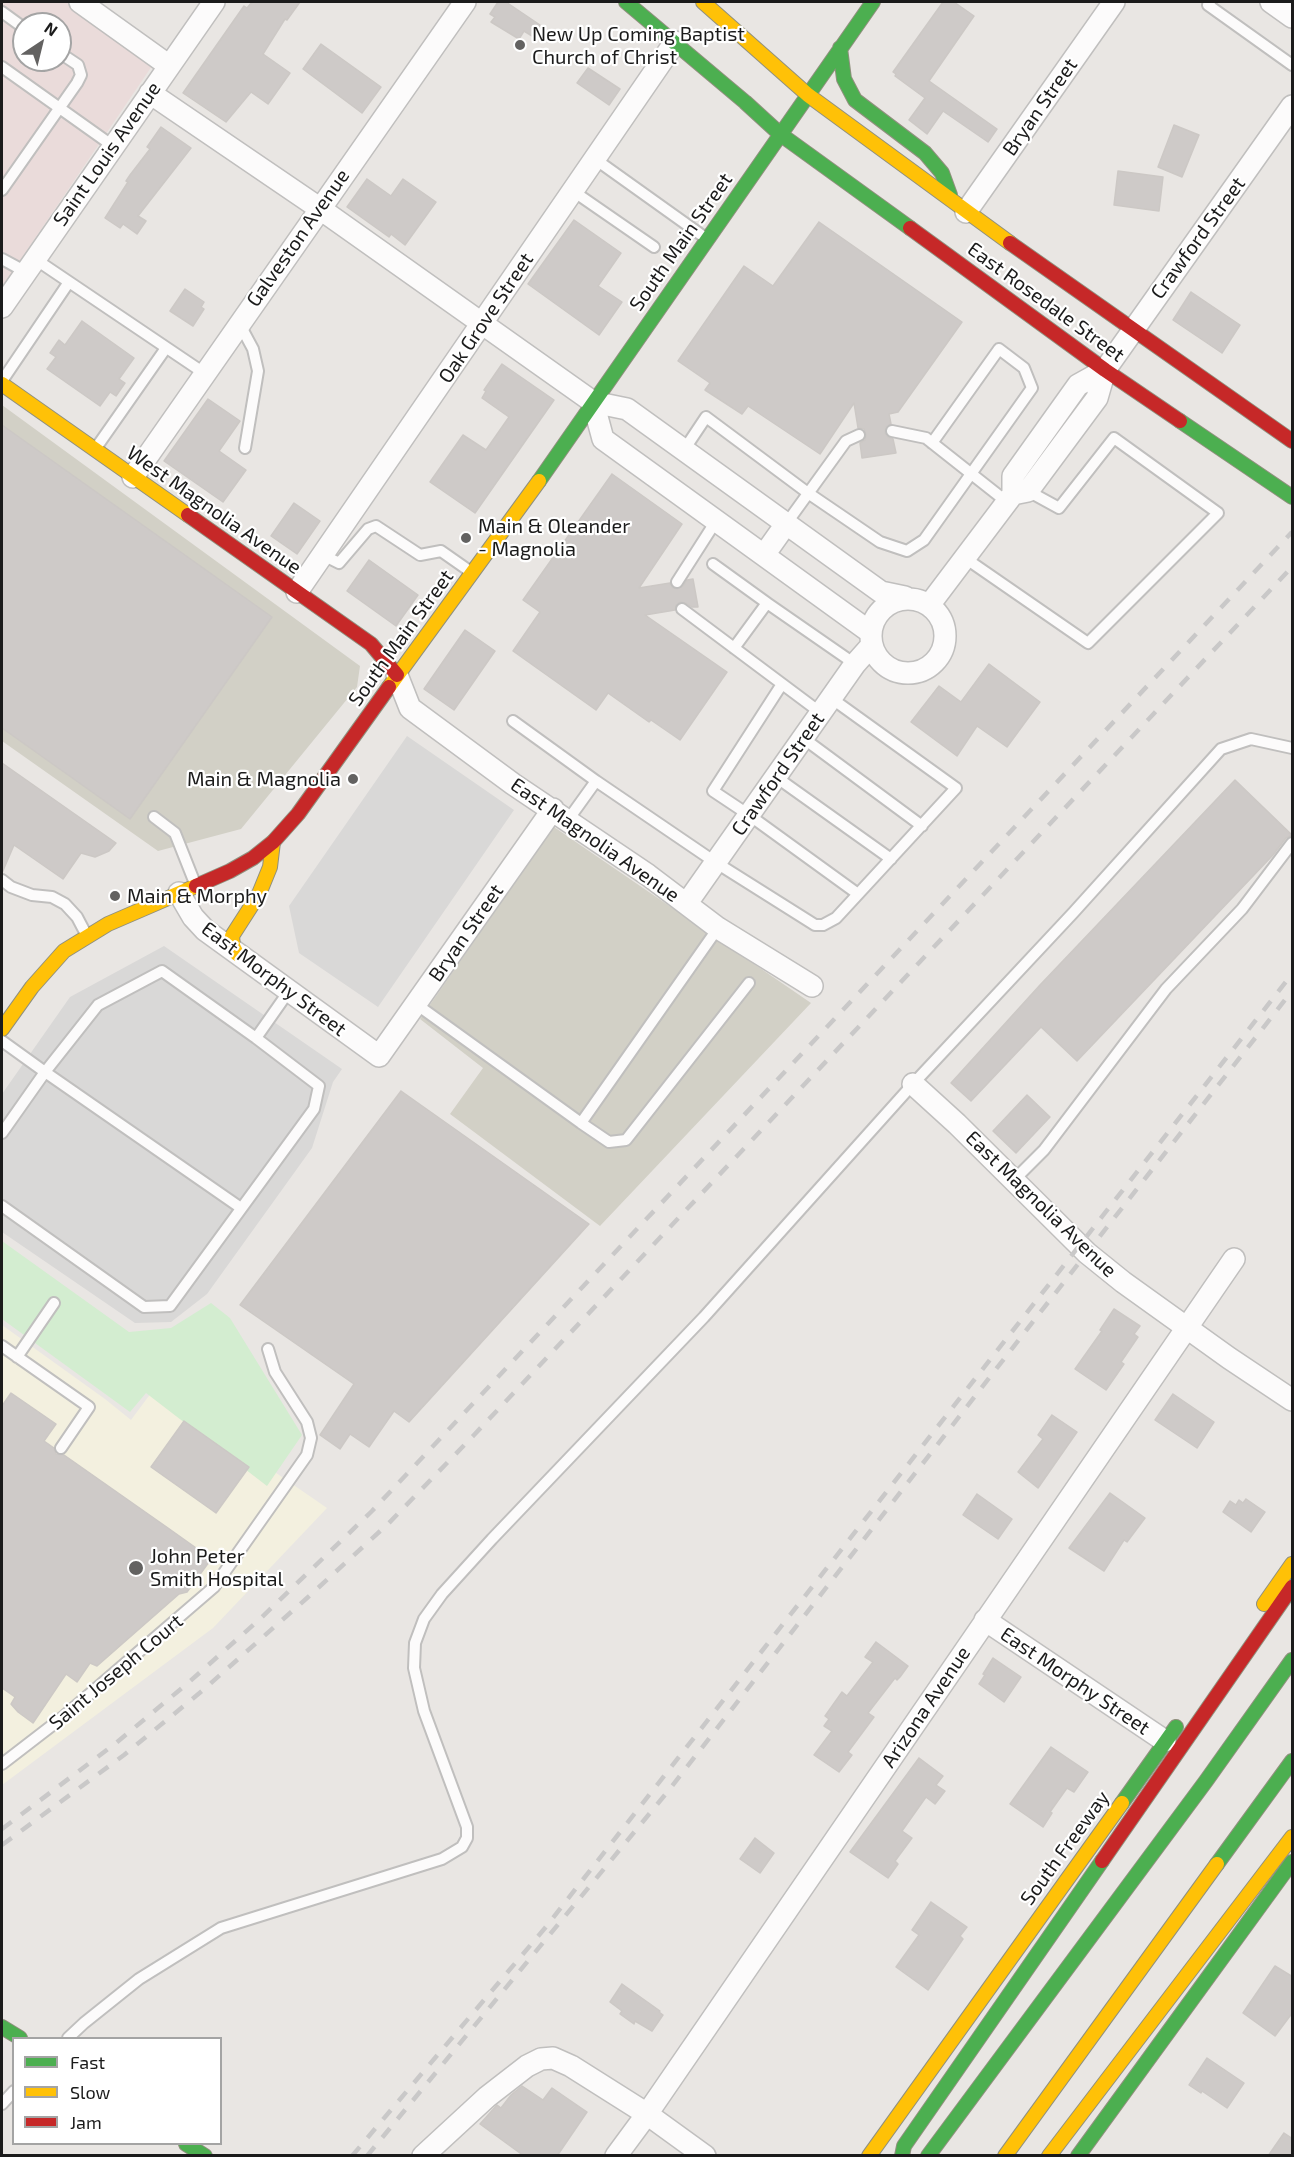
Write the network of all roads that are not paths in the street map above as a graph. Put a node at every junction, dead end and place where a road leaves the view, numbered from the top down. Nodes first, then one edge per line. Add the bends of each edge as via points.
1 (80, 2) edge
2 (214, 2) edge
3 (465, 2) edge
4 (626, 2) edge
5 (873, 2) edge
6 (1114, 2) edge
7 (1210, 2) edge
8 (1270, 2) edge
9 (706, 3) edge
10 (1293, 17) edge
11 (675, 42) junction
12 (840, 48) junction
13 (72, 61) edge
14 (168, 65) junction
15 (1293, 65) edge
16 (2, 68) edge
17 (150, 93) junction
18 (808, 94) junction
19 (1293, 106) edge
20 (59, 108) junction
21 (780, 134) junction
22 (113, 146) junction
23 (595, 159) junction
24 (2, 190) edge
25 (573, 192) junction
26 (959, 206) junction
27 (319, 208) junction
28 (707, 238) junction
29 (654, 247) dead end
30 (2, 259) edge
31 (30, 266) junction
32 (69, 282) junction
33 (2, 308) edge
34 (239, 323) junction
35 (483, 324) junction
36 (1134, 328) junction
37 (166, 348) junction
38 (1105, 370) junction
39 (204, 373) junction
40 (2, 382) edge
41 (593, 402) junction
42 (892, 431) dead end
43 (859, 435) dead end
44 (1293, 441) edge
45 (932, 443) junction
46 (245, 448) dead end
47 (95, 450) junction
48 (684, 450) junction
49 (972, 474) junction
50 (133, 477) junction
51 (808, 493) junction
52 (1016, 496) junction
53 (1293, 497) edge
54 (716, 521) junction
55 (786, 524) junction
56 (322, 555) junction
57 (764, 555) junction
58 (965, 558) junction
59 (713, 564) dead end
60 (472, 574) junction
61 (677, 582) dead end
62 (297, 592) junction
63 (905, 597) junction
64 (767, 603) junction
65 (930, 604) junction
66 (681, 609) dead end
67 (871, 639) junction
68 (734, 648) junction
69 (855, 664) junction
70 (397, 675) junction
71 (782, 684) junction
72 (826, 706) junction
73 (513, 721) dead end
74 (803, 738) junction
75 (1293, 748) edge
76 (776, 777) junction
77 (596, 781) junction
78 (560, 815) junction
79 (749, 815) junction
80 (154, 818) dead end
81 (921, 826) junction
82 (273, 842) junction
83 (1293, 843) edge
84 (891, 859) junction
85 (716, 862) junction
86 (2, 880) edge
87 (187, 890) junction
88 (858, 894) junction
89 (687, 903) junction
90 (718, 928) junction
91 (87, 936) junction
92 (237, 954) junction
93 (749, 982) dead end
94 (812, 986) dead end
95 (289, 991) junction
96 (416, 1004) junction
97 (2, 1029) edge
98 (256, 1038) junction
99 (2, 1041) edge
100 (380, 1056) joint
101 (45, 1072) junction
102 (913, 1084) junction
103 (581, 1123) junction
104 (2, 1133) edge
105 (1013, 1181) junction
106 (2, 1206) edge
107 (241, 1208) junction
108 (1234, 1259) dead end
109 (54, 1303) dead end
110 (1187, 1327) junction
111 (2, 1346) edge
112 (268, 1349) dead end
113 (17, 1357) junction
114 (1293, 1400) edge
115 (61, 1448) dead end
116 (1293, 1564) edge
117 (1293, 1587) edge
118 (985, 1620) junction
119 (1252, 1620) dead end
120 (1293, 1660) edge
121 (1185, 1713) dead end
122 (1165, 1741) junction
123 (1293, 1761) edge
124 (2, 1764) edge
125 (1293, 1837) edge
126 (1292, 1865) edge
127 (2, 2027) edge
128 (18, 2037) edge
129 (69, 2037) edge
130 (647, 2114) junction
131 (188, 2145) edge
132 (205, 2156) edge
133 (423, 2156) edge
134 (616, 2156) edge
135 (705, 2156) edge
136 (869, 2156) edge
137 (902, 2156) edge
138 (928, 2156) edge
139 (1005, 2156) edge
140 (1049, 2156) edge
141 (1078, 2156) edge

1 - 14 street
2 - 14 street, Saint Louis Avenue
3 - 27 street, Galveston Avenue
4 - 11 main road, East Rosedale Street
5 - 12 main road, South Main Street
6 - 26 street, Bryan Street
7 - 15 lane via 1208,5
8 - 10 street
9 - 18 main road, East Rosedale Street
11 - 21 main road, East Rosedale Street
11 - 23 street, Oak Grove Street
12 - 18 main road, South Main Street
12 - 26 main road via 844,80 855,100 925,153 942,173
13 - 20 lane via 81,75
14 - 17 street, Saint Louis Avenue
16 - 20 lane
17 - 22 street, Saint Louis Avenue
17 - 27 street
18 - 21 main road, South Main Street
18 - 26 main road, East Rosedale Street
19 - 36 street, Crawford Street
20 - 22 lane
20 - 24 lane
21 - 28 main road, South Main Street
21 - 38 main road, East Rosedale Street
22 - 31 street, Saint Louis Avenue
23 - 25 street, Oak Grove Street
23 - 28 lane
25 - 29 lane
25 - 35 street, Oak Grove Street
26 - 36 main road, East Rosedale Street
27 - 34 street, Galveston Avenue
27 - 35 street
28 - 41 main road, South Main Street
30 - 31 lane
31 - 32 lane
31 - 33 street, Saint Louis Avenue
32 - 37 lane
32 - 40 lane
34 - 39 street, Galveston Avenue
34 - 46 lane via 254,349 258,371
35 - 41 street
35 - 56 street, Oak Grove Street
36 - 38 street, Crawford Street
36 - 44 main road, East Rosedale Street
37 - 39 lane
37 - 47 lane
38 - 52 street, Crawford Street via 1078,385 1013,476
38 - 53 main road, East Rosedale Street
39 - 50 street, Galveston Avenue
40 - 47 main road, West Magnolia Avenue
41 - 48 street via 627,410
41 - 54 street via 603,439
41 - 60 main road, South Main Street
42 - 45 lane via 926,438
43 - 51 lane via 846,441
45 - 49 lane
45 - 49 lane via 999,349 1024,368 1032,388
47 - 50 main road, West Magnolia Avenue
48 - 51 lane via 706,417
48 - 55 street
49 - 51 lane via 924,540 907,551 880,542
49 - 52 lane
50 - 62 main road, West Magnolia Avenue
51 - 55 lane
52 - 58 street, Crawford Street
52 - 58 lane via 1059,508 1114,438 1218,513 1088,644
54 - 57 street
54 - 61 lane
55 - 57 street
55 - 63 street via 881,592
56 - 60 lane via 339,563 368,529 376,526 420,555 441,551
56 - 62 street, Oak Grove Street
57 - 67 street
58 - 65 street, Crawford Street
59 - 64 lane
60 - 70 main road, South Main Street
62 - 70 main road, West Magnolia Avenue via 371,644
63 - 65 street
63 - 67 street via 881,608
64 - 68 lane
64 - 69 lane
65 - 67 street via 945,623 945,647 931,667 908,674 885,666
66 - 68 lane
67 - 69 street, Crawford Street
68 - 71 lane
69 - 72 street, Crawford Street
70 - 78 street, East Magnolia Avenue via 410,708
70 - 82 main road, South Main Street via 329,773
71 - 72 lane
71 - 79 lane via 713,791
72 - 74 street, Crawford Street
72 - 81 lane via 956,788
73 - 77 lane
74 - 76 street, Crawford Street
74 - 81 lane
75 - 102 lane via 1251,739 1221,748
76 - 79 street, Crawford Street
76 - 84 lane
77 - 78 lane
77 - 85 lane
78 - 89 street, East Magnolia Avenue
78 - 96 street, Bryan Street
79 - 85 street, Crawford Street
79 - 88 lane
80 - 87 lane via 175,833
81 - 84 lane
82 - 87 main road, South Main Street via 253,858
82 - 92 main road via 270,867 259,894 232,936
83 - 105 lane via 1242,909 1166,989 1044,1150
84 - 88 lane
85 - 88 lane via 815,925 836,918
85 - 89 street, Crawford Street
86 - 91 lane via 11,887 52,897 64,904
87 - 91 main road, South Main Street
87 - 92 street, East Morphy Street via 193,917
89 - 90 street, East Magnolia Avenue
90 - 94 street, East Magnolia Avenue
90 - 103 lane
91 - 97 main road, South Main Street via 64,951 46,970
92 - 95 street, East Morphy Street
93 - 103 lane via 626,1140 609,1142
95 - 98 lane
95 - 100 street, East Morphy Street
96 - 100 street, Bryan Street
96 - 103 lane
98 - 101 lane via 162,971 98,1005
98 - 107 lane via 320,1086 314,1109
99 - 101 lane
101 - 104 lane
101 - 107 lane
102 - 105 street, East Magnolia Avenue
102 - 129 lane via 704,1317 492,1539 424,1620 415,1643 414,1668 424,1712 466,1827 467,1838 462,1846 442,1859 221,1928 140,1979
105 - 110 street, East Magnolia Avenue via 1087,1253
106 - 107 lane via 144,1307 170,1306
108 - 110 street, Arizona Avenue
109 - 113 lane
110 - 114 street, East Magnolia Avenue
110 - 118 street, Arizona Avenue
111 - 113 lane
112 - 124 lane, Saint Joseph Court via 275,1372 307,1422 310,1438 306,1455 214,1587 63,1718
113 - 115 lane via 89,1407
116 - 119 main road
117 - 137 main road via 904,2146
118 - 122 street, East Morphy Street
118 - 130 street, Arizona Avenue
120 - 138 main road
121 - 122 main road, South Freeway
122 - 136 main road, South Freeway
123 - 139 main road
125 - 140 main road
126 - 141 main road
127 - 128 main road
130 - 133 street via 571,2066 554,2058 541,2059 487,2097
130 - 134 street, Arizona Avenue
130 - 135 street
131 - 132 main road

